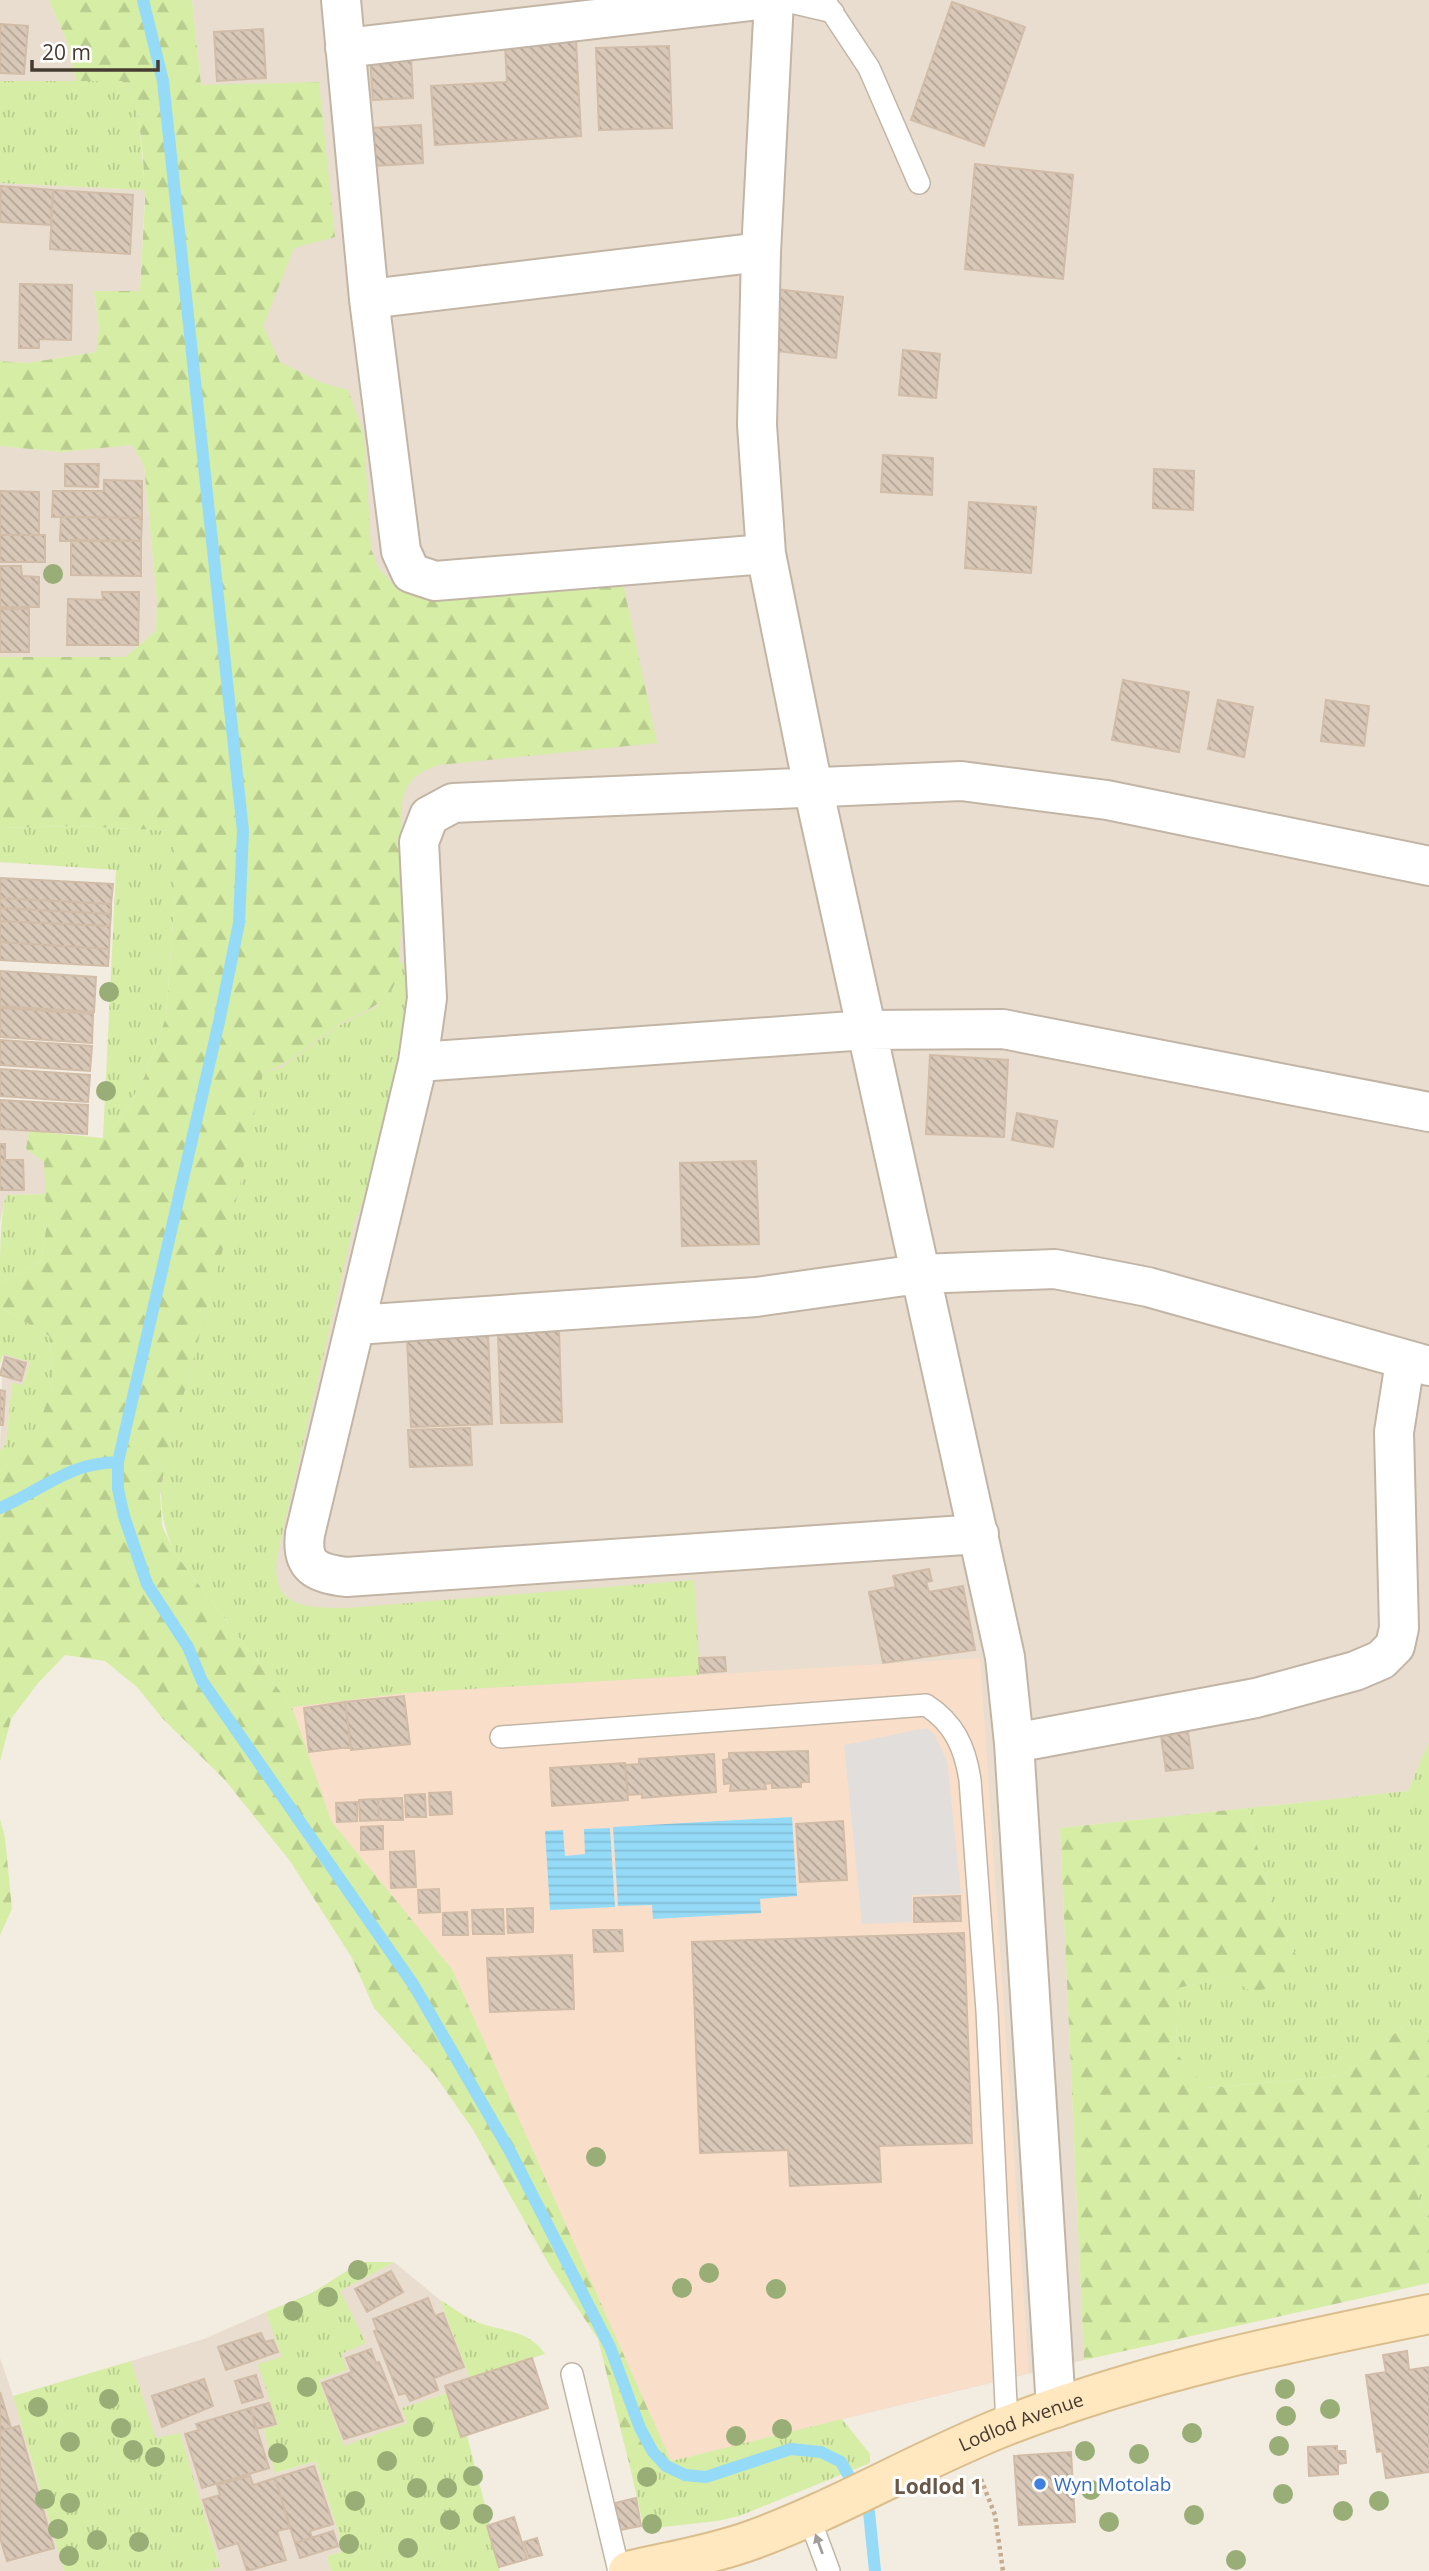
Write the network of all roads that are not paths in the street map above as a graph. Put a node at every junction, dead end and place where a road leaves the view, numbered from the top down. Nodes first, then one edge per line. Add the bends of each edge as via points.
1 (341, 0) edge
2 (760, 0) edge
3 (774, 0) edge
4 (782, 0) edge
5 (829, 6) edge
6 (345, 48) junction
7 (919, 183) dead end
8 (761, 252) junction
9 (369, 299) junction
10 (766, 554) junction
11 (813, 787) junction
12 (1429, 866) edge
13 (866, 1030) junction
14 (418, 1062) junction
15 (1429, 1112) edge
16 (919, 1274) junction
17 (356, 1325) junction
18 (1417, 1364) edge
19 (979, 1534) junction
20 (501, 1737) dead end
21 (1014, 1743) junction
22 (1429, 2314) edge
23 (572, 2374) dead end
24 (1056, 2408) junction
25 (1007, 2426) junction
26 (817, 2513) junction
27 (716, 2562) edge
28 (619, 2571) edge
29 (628, 2571) edge
30 (829, 2571) edge

1 - 6 street
2 - 6 street
3 - 8 street
4 - 5 lane
5 - 7 lane via 869,68
6 - 9 street
8 - 9 street
8 - 10 street via 757,425
9 - 10 street via 401,551 411,573 435,581
10 - 11 street
11 - 12 street via 961,781 1094,798
11 - 13 street
11 - 14 street via 453,803 439,808 429,817 419,842 427,999
13 - 14 street
13 - 15 street via 1003,1029
13 - 16 street
14 - 17 street
16 - 17 street via 756,1297
16 - 18 street via 1055,1269 1148,1287
16 - 19 street
17 - 19 street via 304,1542 307,1561 327,1574 346,1577
18 - 21 street via 1394,1432 1399,1628 1395,1646 1381,1660 1256,1698
19 - 21 street via 1005,1657
20 - 25 lane via 926,1704 953,1728 970,1780 987,2011
21 - 24 street
22 - 24 main road, Lodlod Avenue via 1256,2350
23 - 28 lane
24 - 25 main road, Lodlod Avenue
25 - 26 main road, Lodlod Avenue
26 - 27 main road, Lodlod Avenue
30 -> 26 lane
27 - 29 main road, Lodlod Avenue

